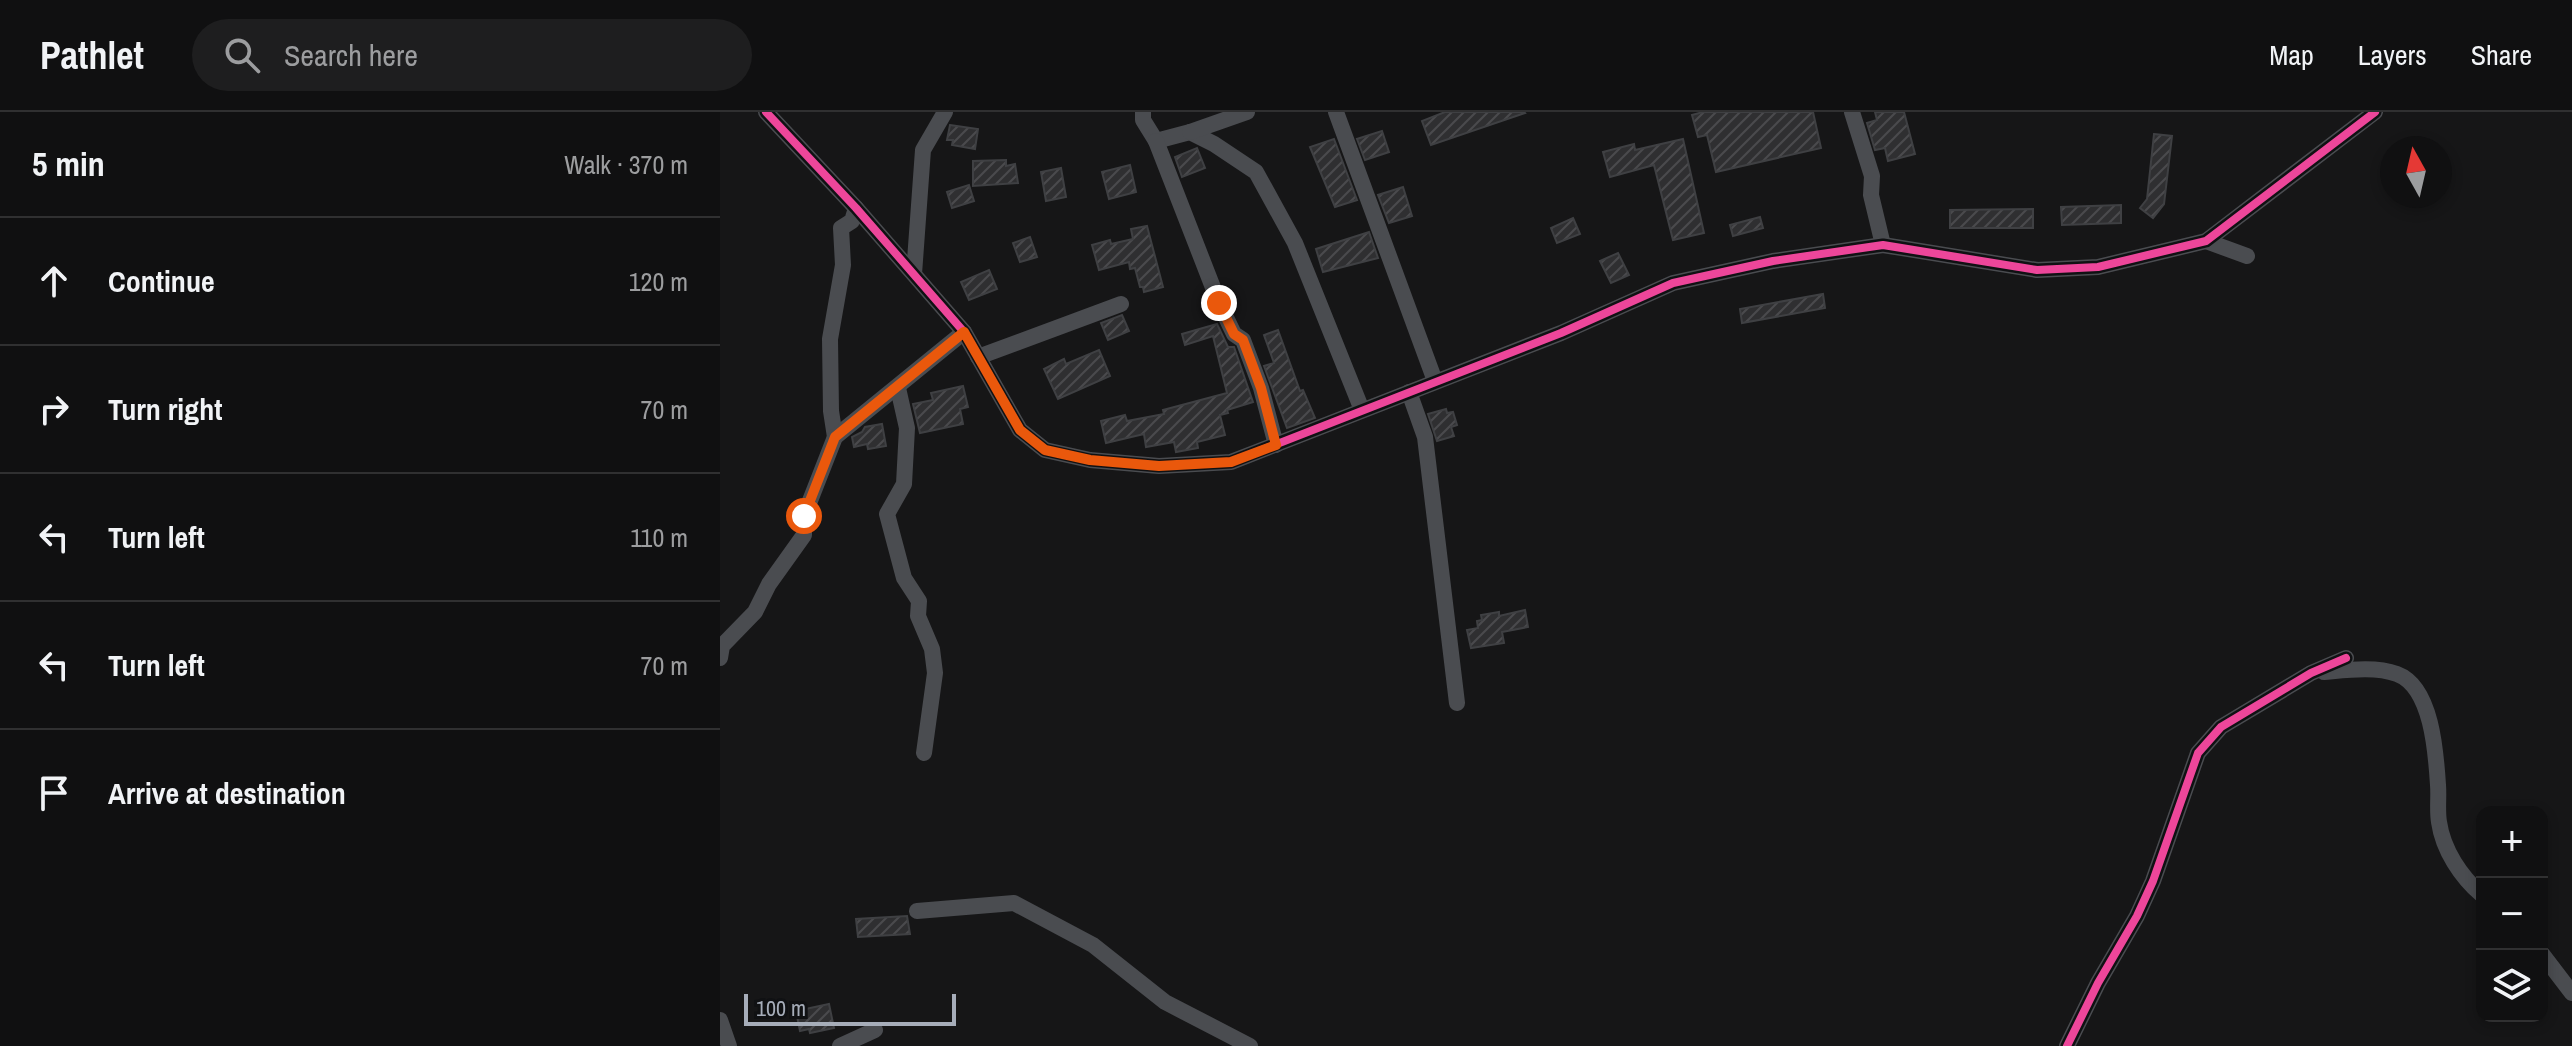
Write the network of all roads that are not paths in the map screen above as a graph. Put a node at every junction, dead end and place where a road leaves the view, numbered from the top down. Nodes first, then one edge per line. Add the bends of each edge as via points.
1 (766, 112) edge
2 (945, 112) edge
3 (1143, 112) edge
4 (1247, 112) edge
5 (1336, 112) edge
6 (1852, 112) edge
7 (2375, 112) edge
8 (1190, 132) junction
9 (1156, 141) junction
10 (856, 208) junction
11 (2206, 241) junction
12 (1883, 245) junction
13 (2247, 256) dead end
14 (914, 274) junction
15 (1121, 304) dead end
16 (964, 332) junction
17 (978, 357) junction
18 (1435, 381) junction
19 (898, 388) junction
20 (1409, 392) junction
21 (1362, 410) junction
22 (835, 437) junction
23 (1276, 445) junction
24 (720, 658) edge
25 (2346, 658) dead end
26 (2311, 673) junction
27 (1457, 703) dead end
28 (924, 753) dead end
29 (2476, 888) edge
30 (917, 911) dead end
31 (2548, 962) edge
32 (2572, 993) edge
33 (720, 1020) edge
34 (875, 1030) dead end
35 (729, 1046) edge
36 (840, 1046) edge
37 (1250, 1046) edge
38 (2067, 1046) edge

1 - 10 street
2 - 14 street via 923,150
3 - 9 street
4 - 8 street
5 - 18 street
6 - 12 street via 1872,176
7 - 11 street
8 - 9 street
8 - 21 street via 1256,172 1295,243
9 - 23 street via 1219,303 1234,334 1243,340
10 - 14 street
10 - 22 street via 852,221 841,228 843,265 830,339
11 - 12 street via 2098,267 2037,270
11 - 13 street
12 - 18 street via 1673,283
14 - 16 street
15 - 17 street
16 - 17 street
16 - 19 street
17 - 23 street via 1020,430 1045,450 1159,466 1231,462
18 - 20 street
19 - 22 street
19 - 28 street via 907,428 904,484 887,514 904,578 919,601 918,616 932,649 935,673
20 - 21 street
20 - 27 street via 1425,437
21 - 23 street
22 - 24 street via 804,516 804,535 755,612 722,646
25 - 26 street
26 - 29 street via 2362,669 2397,674 2413,684 2426,704 2439,823 2450,858
26 - 38 street via 2221,727 2198,753 2137,916
30 - 37 street via 1014,903 1093,945 1165,1002
31 - 32 street
33 - 35 street
34 - 36 street

